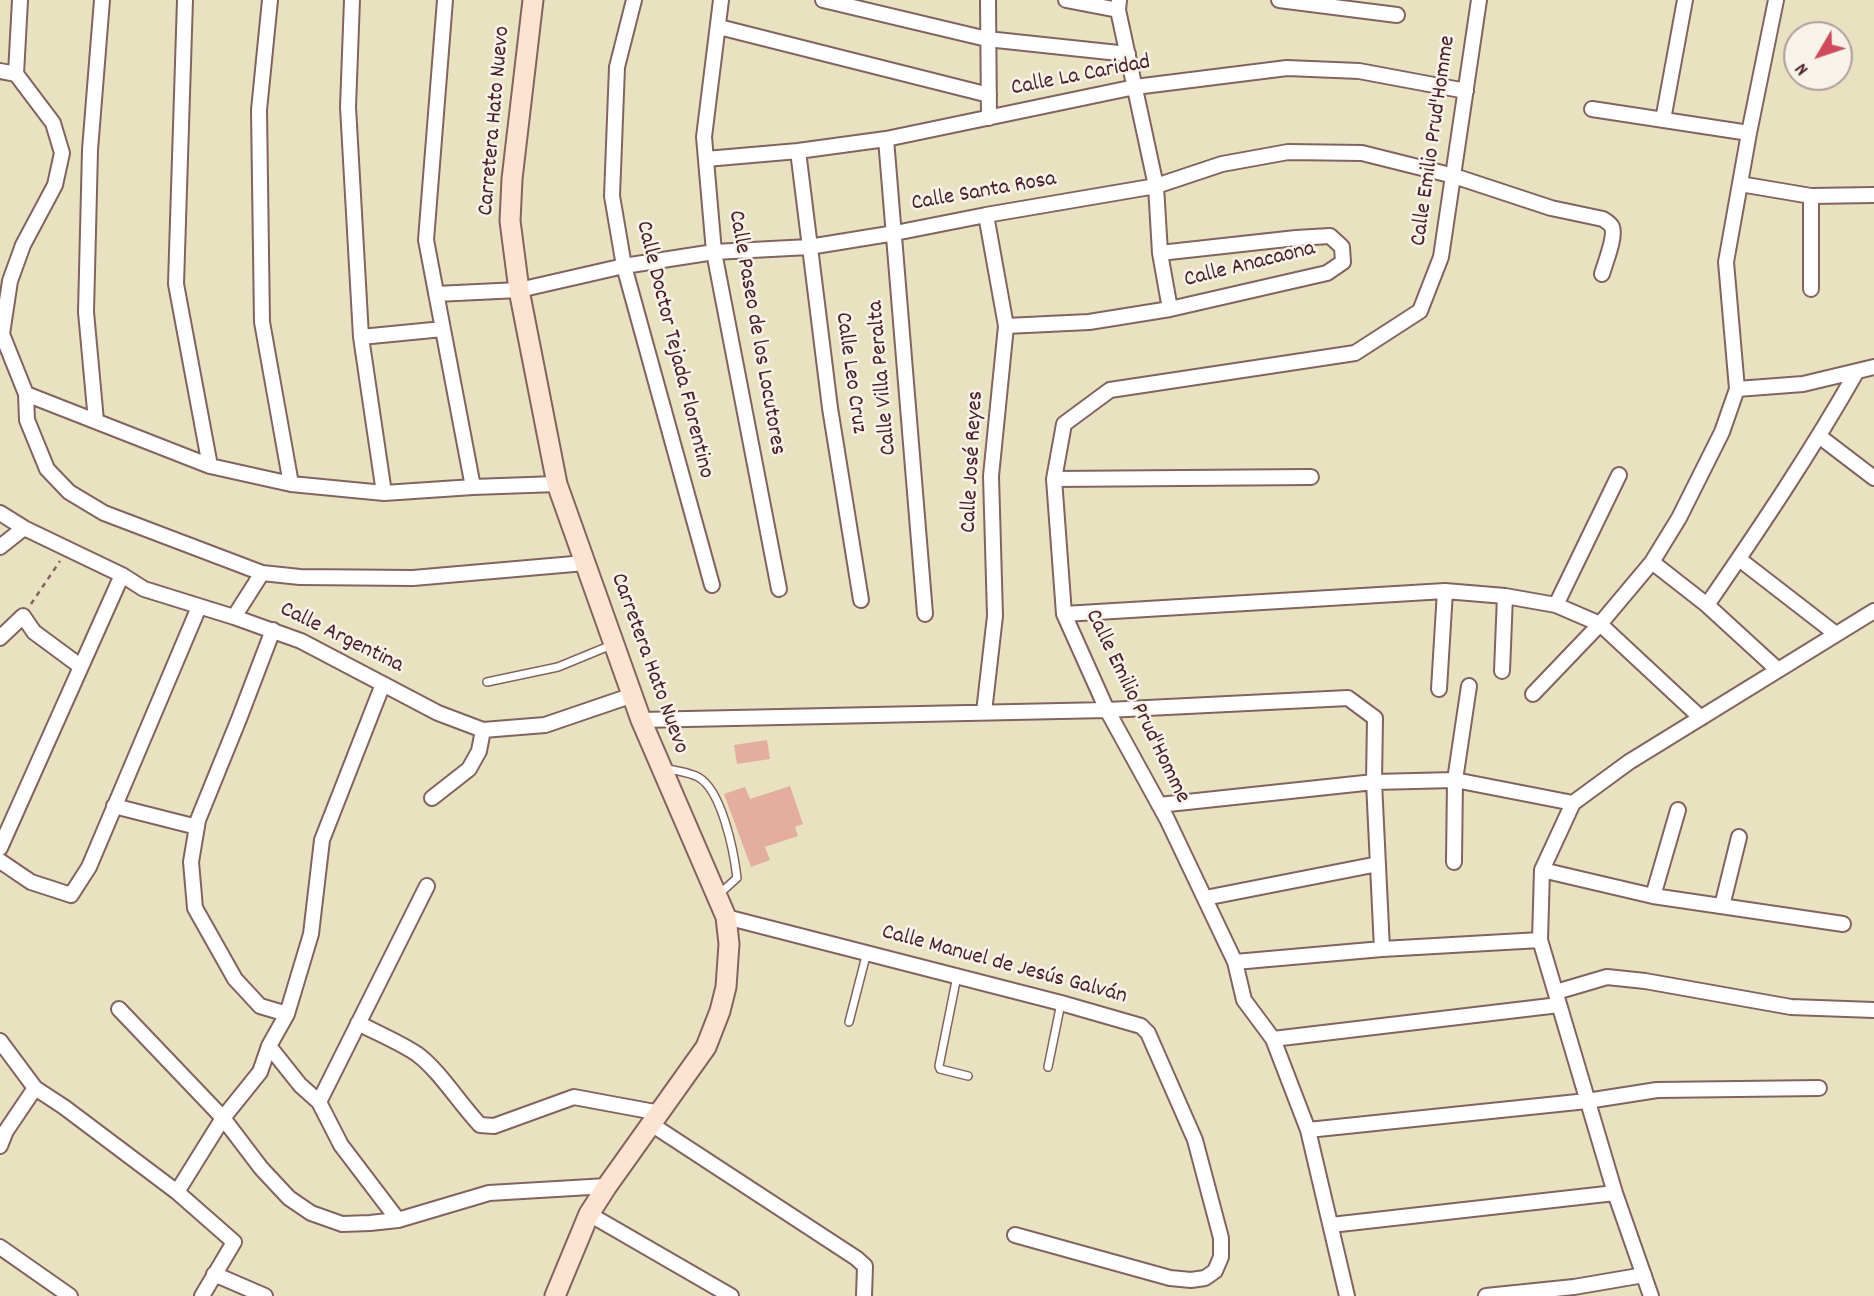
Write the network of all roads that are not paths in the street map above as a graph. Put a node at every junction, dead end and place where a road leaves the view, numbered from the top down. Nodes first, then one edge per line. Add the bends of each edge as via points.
1 (20, 0) edge
2 (102, 0) edge
3 (185, 0) edge
4 (270, 0) edge
5 (352, 0) edge
6 (445, 0) edge
7 (533, 0) edge
8 (634, 0) edge
9 (721, 0) edge
10 (823, 0) edge
11 (988, 0) edge
12 (1066, 0) edge
13 (1279, 0) edge
14 (1479, 0) edge
15 (1685, 0) edge
16 (1776, 0) edge
17 (1118, 5) edge
18 (1397, 15) dead end
19 (719, 27) junction
20 (987, 39) junction
21 (1128, 54) junction
22 (0, 71) edge
23 (16, 74) junction
24 (1135, 87) junction
25 (1466, 91) junction
26 (989, 95) junction
27 (1592, 109) dead end
28 (989, 118) junction
29 (1663, 120) junction
30 (1749, 133) junction
31 (886, 139) junction
32 (797, 151) junction
33 (706, 159) junction
34 (1454, 176) junction
35 (1740, 184) junction
36 (1156, 186) junction
37 (1874, 195) edge
38 (1811, 196) junction
39 (986, 215) junction
40 (895, 233) junction
41 (810, 247) junction
42 (714, 252) junction
43 (1160, 253) junction
44 (624, 266) junction
45 (1602, 274) dead end
46 (519, 289) junction
47 (1811, 289) dead end
48 (436, 294) junction
49 (1170, 309) junction
50 (1006, 326) junction
51 (443, 329) junction
52 (361, 337) junction
53 (1874, 367) edge
54 (1857, 371) junction
55 (1737, 389) junction
56 (26, 394) junction
57 (96, 421) junction
58 (1819, 436) junction
59 (209, 466) junction
60 (1619, 475) dead end
61 (1311, 477) dead end
62 (1874, 478) edge
63 (1054, 479) junction
64 (291, 484) junction
65 (557, 484) junction
66 (473, 487) junction
67 (384, 493) junction
68 (0, 513) edge
69 (24, 528) junction
70 (0, 547) edge
71 (1739, 559) junction
72 (1652, 562) junction
73 (584, 563) junction
74 (262, 572) junction
75 (122, 575) junction
76 (712, 586) dead end
77 (779, 589) dead end
78 (1445, 591) junction
79 (1505, 596) junction
80 (861, 600) dead end
81 (1556, 605) junction
82 (1707, 605) junction
83 (199, 607) junction
84 (1874, 611) edge
85 (925, 614) dead end
86 (1063, 614) junction
87 (234, 617) junction
88 (1600, 624) junction
89 (273, 630) junction
90 (1836, 634) junction
91 (0, 638) edge
92 (614, 644) junction
93 (80, 666) junction
94 (1778, 670) junction
95 (1502, 671) dead end
96 (487, 682) dead end
97 (383, 684) junction
98 (1469, 686) dead end
99 (1439, 689) dead end
100 (1533, 694) dead end
101 (633, 695) junction
102 (1107, 710) junction
103 (984, 712) junction
104 (1702, 718) junction
105 (640, 720) junction
106 (483, 730) junction
107 (660, 766) junction
108 (1455, 780) junction
109 (1374, 782) junction
110 (432, 798) dead end
111 (1573, 803) junction
112 (1159, 805) junction
113 (114, 806) junction
114 (1678, 810) dead end
115 (197, 827) junction
116 (1740, 836) dead end
117 (0, 848) edge
118 (0, 861) edge
119 (1454, 862) dead end
120 (1378, 864) junction
121 (1542, 870) junction
122 (427, 886) dead end
123 (718, 896) junction
124 (1653, 896) junction
125 (1205, 898) junction
126 (1722, 906) junction
127 (726, 917) junction
128 (1843, 924) dead end
129 (1540, 940) junction
130 (1381, 949) junction
131 (867, 952) junction
132 (1235, 962) junction
133 (957, 976) junction
134 (1558, 998) junction
135 (1061, 1003) junction
136 (119, 1009) dead end
137 (1874, 1010) edge
138 (287, 1014) junction
139 (849, 1022) dead end
140 (358, 1023) junction
141 (1273, 1039) junction
142 (0, 1041) edge
143 (269, 1046) junction
144 (1048, 1067) dead end
145 (968, 1076) dead end
146 (35, 1088) junction
147 (1819, 1088) dead end
148 (1587, 1101) junction
149 (319, 1102) junction
150 (223, 1118) junction
151 (656, 1118) junction
152 (1308, 1130) junction
153 (0, 1146) edge
154 (607, 1186) junction
155 (177, 1192) junction
156 (1615, 1193) junction
157 (589, 1214) junction
158 (398, 1220) junction
159 (1331, 1225) junction
160 (1015, 1235) dead end
161 (0, 1247) edge
162 (214, 1275) junction
163 (1644, 1275) junction
164 (70, 1296) edge
165 (202, 1296) edge
166 (265, 1296) edge
167 (555, 1296) edge
168 (731, 1296) edge
169 (864, 1296) edge
170 (1348, 1296) edge
171 (1486, 1296) edge
172 (1651, 1296) edge

1 - 23 street
2 - 57 street via 90,150 86,312
3 - 59 street via 176,285
4 - 64 street via 259,110 262,322
5 - 52 street via 348,107
6 - 48 street via 426,240
7 - 46 main road, Carretera Hato Nuevo via 512,179 510,221
8 - 44 street, Calle Doctor Tejada Florentino via 617,67 612,196
9 - 19 street, Calle Paseo de los Locutores
10 - 20 street
11 - 20 street
12 - 17 street
13 - 18 street
14 - 25 street, Calle Emilio Prud'Homme
15 - 29 street
16 - 30 street
17 - 21 street
19 - 26 street
19 - 33 street, Calle Paseo de los Locutores via 704,137
20 - 21 street
20 - 26 street
21 - 24 street
22 - 23 street
23 - 56 street via 53,122 62,153 55,185 23,245 10,281 2,334
24 - 25 street, Calle La Caridad via 1287,68 1359,71
24 - 28 street, Calle La Caridad
24 - 36 street
25 - 34 street, Calle Emilio Prud'Homme
26 - 28 street
27 - 29 street
28 - 31 street, Calle La Caridad
29 - 30 street
30 - 35 street
31 - 32 street, Calle La Caridad
31 - 40 street, Calle Villa Peralta
32 - 33 street, Calle La Caridad
32 - 41 street, Calle Leo Cruz
33 - 42 street, Calle Paseo de los Locutores
34 - 36 street, Calle Santa Rosa via 1362,152 1288,152 1223,164
34 - 45 street, Calle Santa Rosa via 1551,208 1603,219 1613,229 1613,237
34 - 63 street, Calle Emilio Prud'Homme via 1441,257 1420,311 1355,353 1110,390 1064,424
35 - 38 street
35 - 55 street via 1726,262
36 - 39 street, Calle Santa Rosa
36 - 43 street
37 - 38 street
38 - 47 street
39 - 40 street, Calle Santa Rosa
39 - 50 street, Calle José Reyes
40 - 41 street, Calle Santa Rosa
40 - 85 street, Calle Villa Peralta
41 - 42 street, Calle Santa Rosa
41 - 80 street, Calle Leo Cruz
42 - 44 street, Calle Santa Rosa
42 - 77 street, Calle Paseo de los Locutores
43 - 49 street
43 - 49 street, Calle Anacaona via 1330,236 1342,247 1343,262 1327,273
44 - 46 street, Calle Santa Rosa
44 - 76 street, Calle Doctor Tejada Florentino
46 - 48 street, Calle Santa Rosa
46 - 65 main road, Carretera Hato Nuevo
48 - 51 street
49 - 50 street, Calle Anacaona via 1089,322
50 - 103 street, Calle José Reyes via 991,476 995,616
51 - 52 street
51 - 66 street
52 - 67 street
53 - 54 street
54 - 55 street via 1803,384
54 - 58 street
55 - 72 street via 1722,432
56 - 57 street
56 - 74 street via 27,420 47,469 69,492 104,513
57 - 59 street
58 - 62 street
58 - 71 street
59 - 64 street
60 - 81 street
61 - 63 street
63 - 86 street, Calle Emilio Prud'Homme
64 - 67 street
65 - 66 street
65 - 73 main road, Carretera Hato Nuevo
66 - 67 street
68 - 69 street, Calle Argentina
69 - 70 street
69 - 75 street, Calle Argentina
71 - 82 street
71 - 90 street
72 - 82 street
72 - 88 street
73 - 74 street via 413,578
73 - 92 main road, Carretera Hato Nuevo
74 - 87 street
75 - 83 street, Calle Argentina via 144,589
75 - 93 street
78 - 79 street
78 - 86 street
78 - 99 street
79 - 81 street
79 - 95 street
81 - 88 street
82 - 94 street
83 - 87 street, Calle Argentina
83 - 113 street
84 - 90 street
86 - 102 street, Calle Emilio Prud'Homme
87 - 89 street, Calle Argentina
88 - 100 street
88 - 104 street
89 - 97 street, Calle Argentina
89 - 115 street
90 - 94 street
91 - 93 street via 23,616 34,632
92 - 96 lane via 558,667
92 - 101 main road, Carretera Hato Nuevo
93 - 117 street
94 - 104 street
97 - 106 street, Calle Argentina
97 - 138 street via 321,840 311,934
98 - 108 street
101 - 105 main road, Carretera Hato Nuevo
101 - 106 street, Calle Argentina via 545,725
102 - 103 street
102 - 109 street via 1348,698 1375,718
102 - 112 street, Calle Emilio Prud'Homme
103 - 105 street
104 - 111 street
105 - 107 main road, Carretera Hato Nuevo
106 - 110 street via 469,769
107 - 123 main road, Carretera Hato Nuevo
107 - 123 lane via 698,777 714,793 734,853 737,878
108 - 109 street
108 - 111 street
108 - 119 street
109 - 112 street
109 - 120 street
111 - 121 street
112 - 125 street, Calle Emilio Prud'Homme
113 - 115 street
113 - 118 street via 89,867 71,895 31,882
114 - 124 street
115 - 138 street via 191,862 195,908 235,979 260,1006
116 - 126 street
120 - 125 street
120 - 130 street
121 - 124 street
121 - 129 street
122 - 140 street
123 - 127 main road, Carretera Hato Nuevo
124 - 126 street
125 - 132 street, Calle Emilio Prud'Homme
126 - 128 street
127 - 131 street, Calle Manuel de Jesús Galván
127 - 151 main road, Carretera Hato Nuevo via 729,944 720,1011 706,1047
129 - 130 street
129 - 134 street
130 - 132 street
131 - 133 street, Calle Manuel de Jesús Galván
131 - 139 lane
132 - 141 street, Calle Emilio Prud'Homme via 1244,1000
133 - 135 street, Calle Manuel de Jesús Galván
133 - 145 lane via 939,1066
134 - 137 street via 1607,977 1791,1007
134 - 141 street
134 - 148 street
135 - 144 lane
135 - 160 street, Calle Manuel de Jesús Galván via 1141,1026 1148,1033 1195,1140 1221,1238 1221,1257 1215,1271 1205,1278 1170,1278
136 - 150 street
138 - 143 street
140 - 149 street
140 - 151 street via 418,1055 480,1125 494,1126 574,1097
141 - 152 street, Calle Emilio Prud'Homme
142 - 146 street
143 - 149 street
143 - 150 street via 260,1072
146 - 153 street
146 - 155 street
147 - 148 street via 1657,1090
148 - 152 street
148 - 156 street
149 - 158 street via 341,1146
150 - 155 street
150 - 158 street via 270,1178 310,1213 342,1224
151 - 154 main road, Carretera Hato Nuevo
151 - 169 street via 856,1258 865,1266
152 - 159 street, Calle Emilio Prud'Homme
154 - 157 main road, Carretera Hato Nuevo
154 - 158 street via 489,1193
155 - 162 street via 233,1242
156 - 159 street
156 - 163 street
157 - 167 main road, Carretera Hato Nuevo
157 - 168 street
159 - 170 street, Calle Emilio Prud'Homme
161 - 164 street
162 - 165 street
162 - 166 street
163 - 171 street
163 - 172 street

